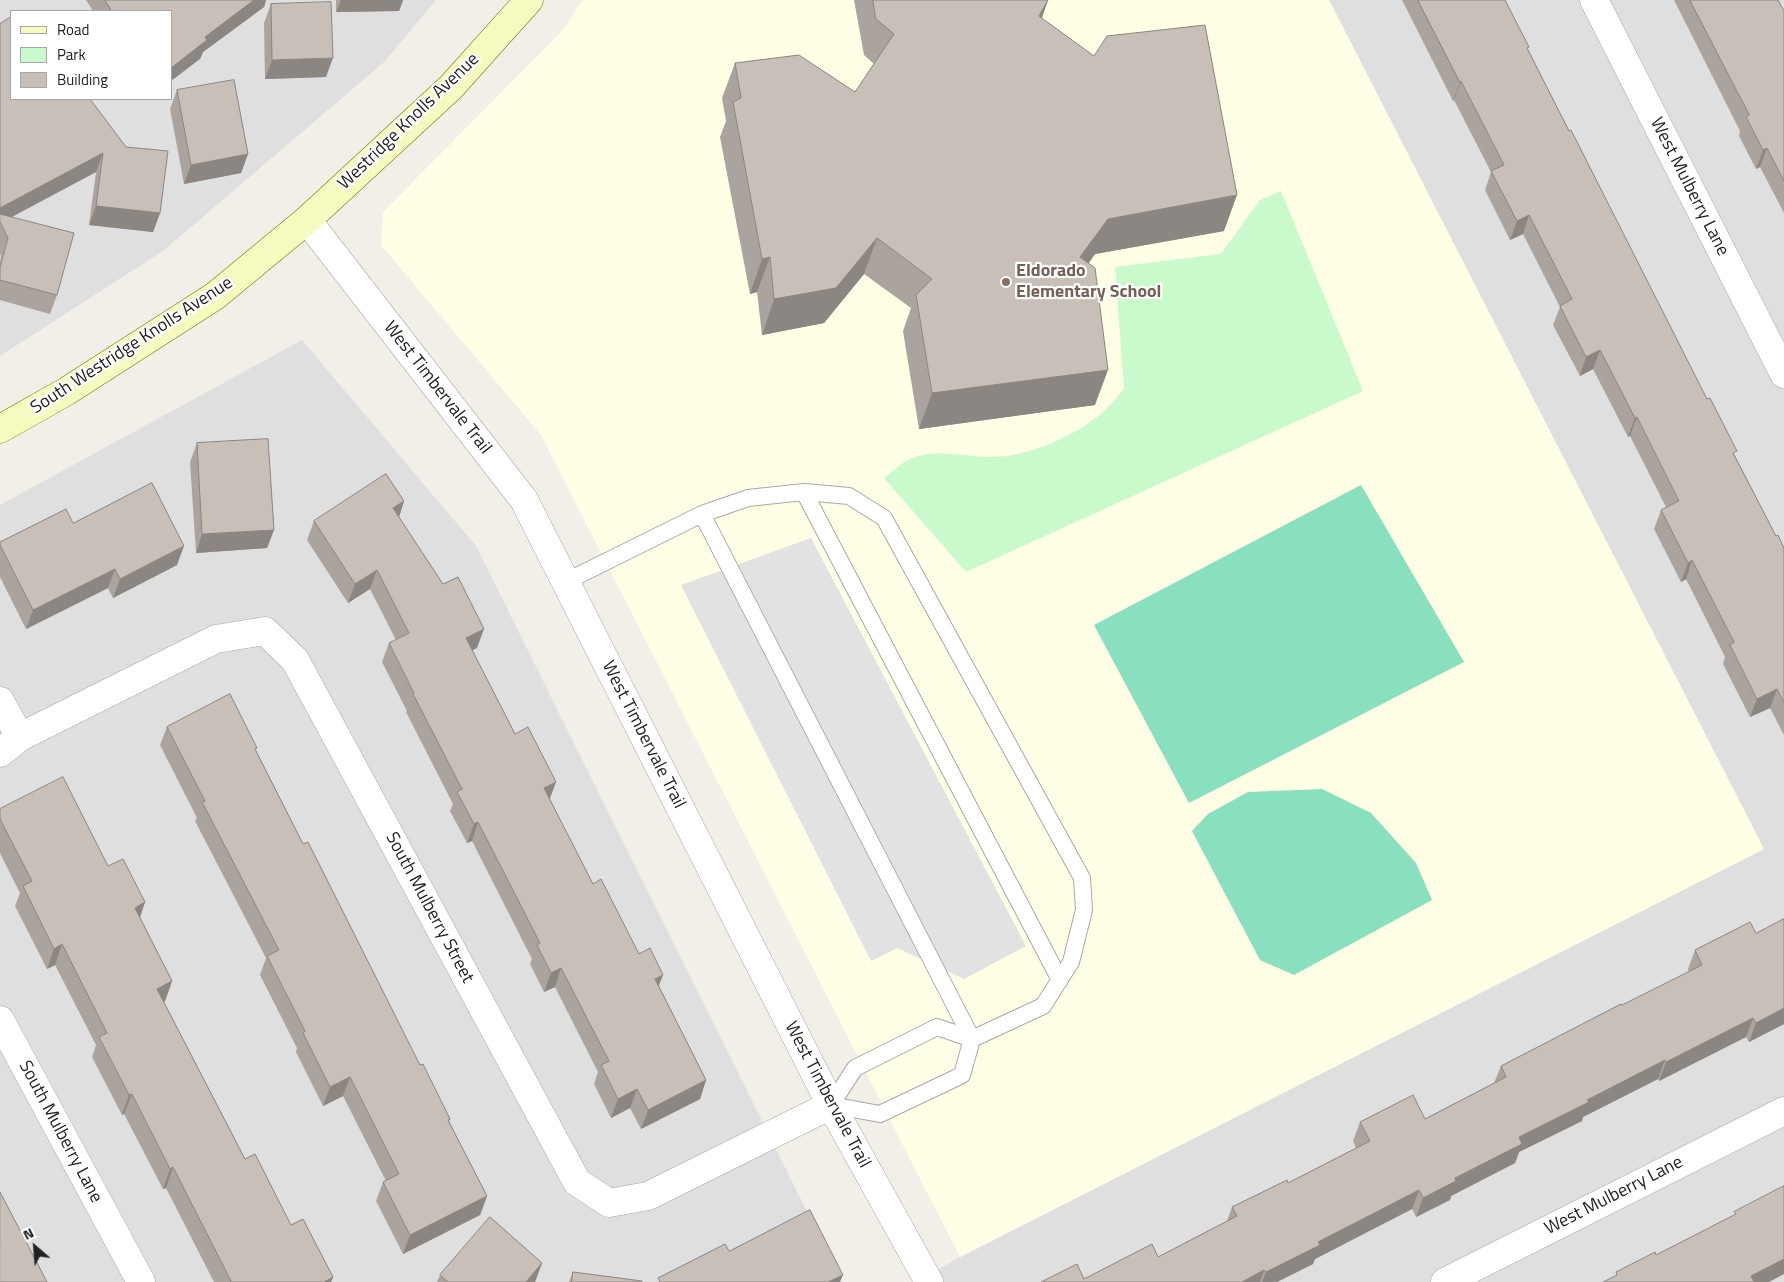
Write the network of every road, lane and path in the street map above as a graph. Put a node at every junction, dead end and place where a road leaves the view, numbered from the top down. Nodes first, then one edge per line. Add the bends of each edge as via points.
1 (529, 0) edge
2 (1594, 0) edge
3 (307, 220) junction
4 (1784, 374) edge
5 (0, 429) edge
6 (804, 492) junction
7 (702, 514) junction
8 (565, 582) junction
9 (0, 701) edge
10 (10, 745) edge
11 (1060, 980) junction
12 (0, 1020) edge
13 (972, 1039) junction
14 (831, 1105) junction
15 (1784, 1111) edge
16 (141, 1282) edge
17 (929, 1282) edge
18 (1445, 1282) edge

1 - 3 street, Westridge Knolls Avenue via 451,87
2 - 4 street, West Mulberry Lane
3 - 5 street, South Westridge Knolls Avenue via 215,296 67,391
3 - 8 street, West Timbervale Trail via 524,500
6 - 7 lane via 748,498
6 - 11 lane
6 - 11 lane via 849,496 884,518 1082,878 1084,910 1070,962
7 - 8 lane
7 - 13 lane
8 - 14 street, West Timbervale Trail
9 - 10 street
10 - 14 street, South Mulberry Street via 216,639 265,631 295,660 577,1182 609,1202 648,1196
11 - 13 lane via 1043,1006
12 - 16 street, South Mulberry Lane
13 - 14 lane via 936,1027 854,1068
13 - 14 lane via 962,1075 880,1114
14 - 17 street, West Timbervale Trail
15 - 18 street, West Mulberry Lane

